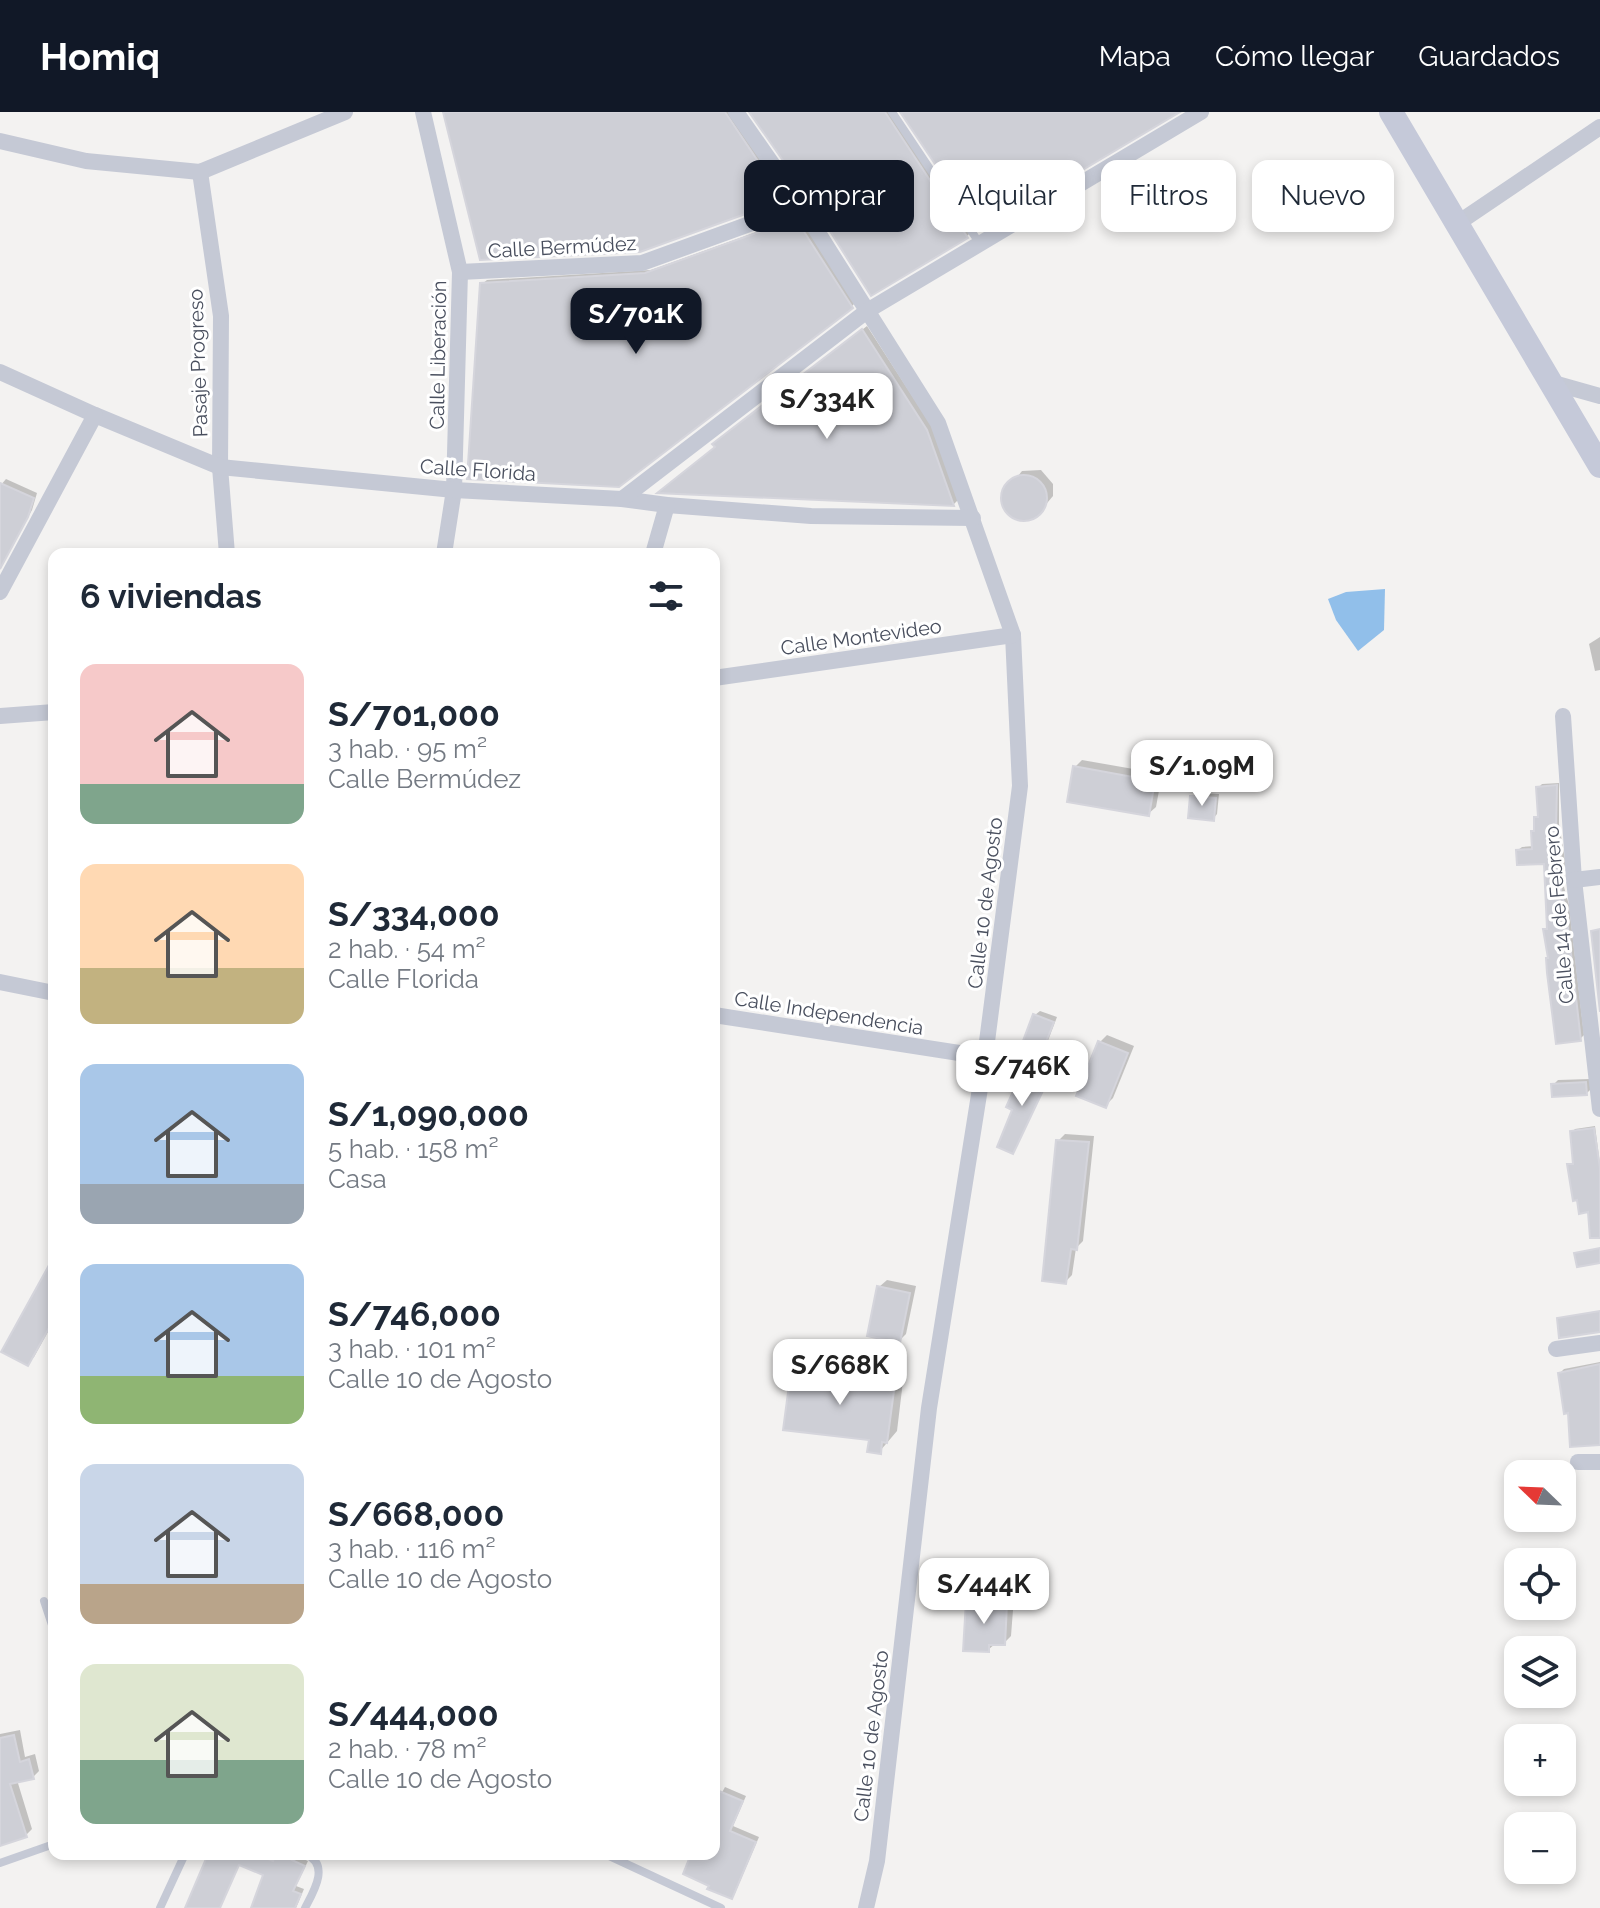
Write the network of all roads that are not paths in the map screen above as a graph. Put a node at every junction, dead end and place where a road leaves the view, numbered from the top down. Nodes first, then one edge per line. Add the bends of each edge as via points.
1 (345, 112) edge
2 (423, 112) edge
3 (736, 112) edge
4 (892, 112) edge
5 (1201, 112) edge
6 (1391, 112) edge
7 (1600, 127) edge
8 (0, 141) edge
9 (769, 160) edge
10 (200, 172) junction
11 (1458, 223) junction
12 (744, 226) edge
13 (817, 232) edge
14 (980, 244) junction
15 (460, 272) junction
16 (867, 311) junction
17 (0, 372) edge
18 (1550, 382) junction
19 (1600, 396) edge
20 (95, 415) junction
21 (1600, 466) edge
22 (220, 467) junction
23 (454, 490) junction
24 (622, 499) junction
25 (667, 505) junction
26 (973, 518) junction
27 (227, 548) edge
28 (445, 548) edge
29 (655, 548) edge
30 (0, 592) edge
31 (1013, 635) junction
32 (720, 677) edge
33 (48, 712) edge
34 (0, 716) edge
35 (1563, 716) dead end
36 (1600, 877) edge
37 (1574, 880) junction
38 (0, 982) edge
39 (48, 992) edge
40 (720, 1016) edge
41 (985, 1057) junction
42 (1598, 1090) edge
43 (1600, 1109) edge
44 (1600, 1343) edge
45 (1556, 1349) dead end
46 (1578, 1462) dead end
47 (1600, 1462) edge
48 (44, 1601) dead end
49 (48, 1613) edge
50 (48, 1846) edge
51 (182, 1860) edge
52 (314, 1860) edge
53 (618, 1860) edge
54 (0, 1863) edge
55 (160, 1908) edge
56 (305, 1908) edge
57 (721, 1908) edge
58 (866, 1908) edge

1 - 10 street
2 - 15 street, Calle Liberación
3 - 9 street, Calle 10 de Agosto
4 - 14 lane
5 - 14 street
6 - 11 main road
7 - 11 street
8 - 10 street via 86,161
10 - 22 street, Pasaje Progreso via 221,316
11 - 18 main road
12 - 15 street, Calle Bermúdez via 642,263
13 - 16 street, Calle 10 de Agosto
14 - 16 street
15 - 23 street, Calle Liberación
16 - 24 street
16 - 26 street, Calle 10 de Agosto via 938,423
17 - 20 street, Calle Florida
18 - 19 street
18 - 21 main road
20 - 22 street, Calle Florida
20 - 30 street
22 - 23 street, Calle Florida
22 - 27 street, Pasaje Progreso
23 - 24 street, Calle Florida
23 - 28 street, Calle Liberación
24 - 25 street, Calle Florida
25 - 26 street, Calle Florida via 811,516
25 - 29 street
26 - 31 street, Calle 10 de Agosto
31 - 32 street, Calle Montevideo
31 - 41 street, Calle 10 de Agosto via 1020,786
33 - 34 street
35 - 37 street, Calle 14 de Febrero
36 - 37 street
37 - 42 street, Calle 14 de Febrero
38 - 39 street
40 - 41 street, Calle Independencia
41 - 58 street, Calle 10 de Agosto via 929,1408 877,1861
42 - 43 street, Calle 14 de Febrero
44 - 45 street
46 - 47 street
48 - 49 lane
50 - 54 lane
51 - 55 lane
52 - 56 lane via 319,1879
53 - 57 lane

